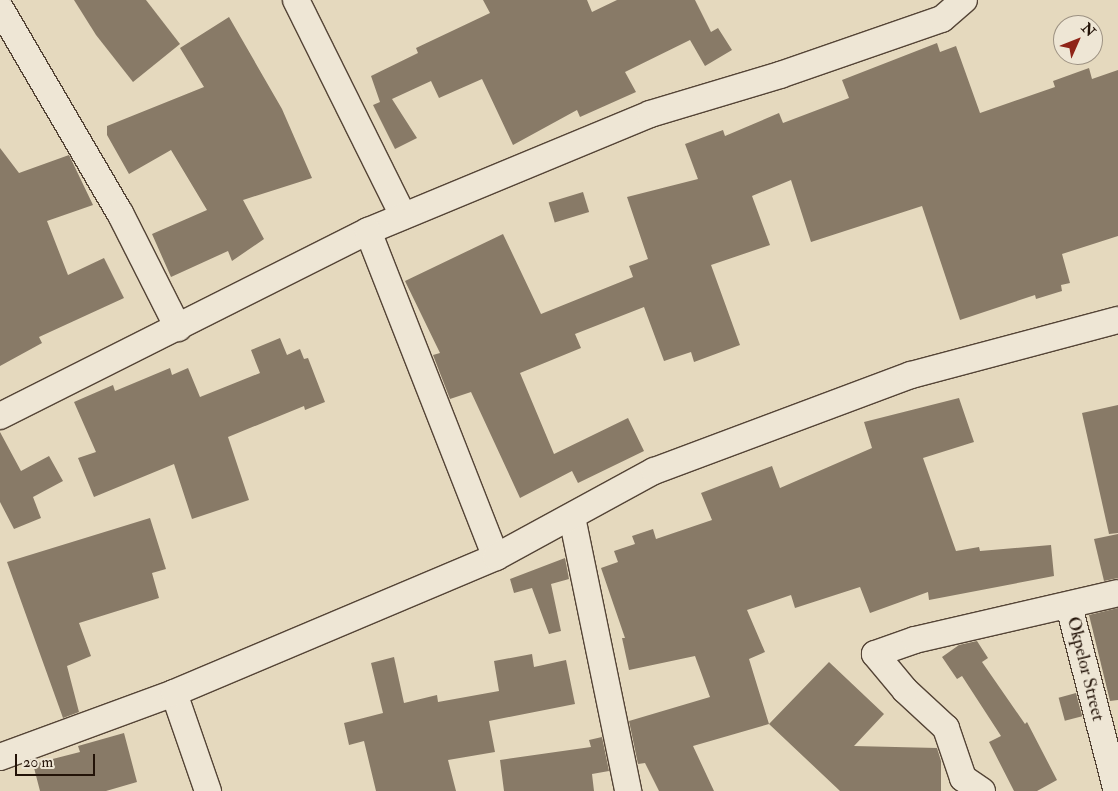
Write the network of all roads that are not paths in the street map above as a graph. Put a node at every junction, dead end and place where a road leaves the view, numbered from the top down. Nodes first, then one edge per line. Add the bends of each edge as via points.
1 (296, 0) edge
2 (964, 0) edge
3 (0, 8) edge
4 (403, 216) junction
5 (368, 231) junction
6 (1118, 320) edge
7 (178, 328) junction
8 (0, 416) edge
9 (572, 517) junction
10 (496, 557) junction
11 (1118, 593) edge
12 (1069, 606) junction
13 (174, 693) junction
14 (0, 758) edge
15 (208, 791) edge
16 (628, 791) edge
17 (982, 791) edge
18 (1117, 791) edge

1 - 4 street
2 - 4 street via 942,19 780,75 650,114
3 - 7 street via 120,213
4 - 5 street
5 - 7 street
5 - 10 street
6 - 9 street via 911,375 654,471
7 - 8 street
9 - 10 street
9 - 16 street
10 - 13 street
11 - 12 street
12 - 17 street via 915,640 875,654 905,690 946,728 963,778
12 - 18 street, Okpelor Street
13 - 14 street
13 - 15 street

